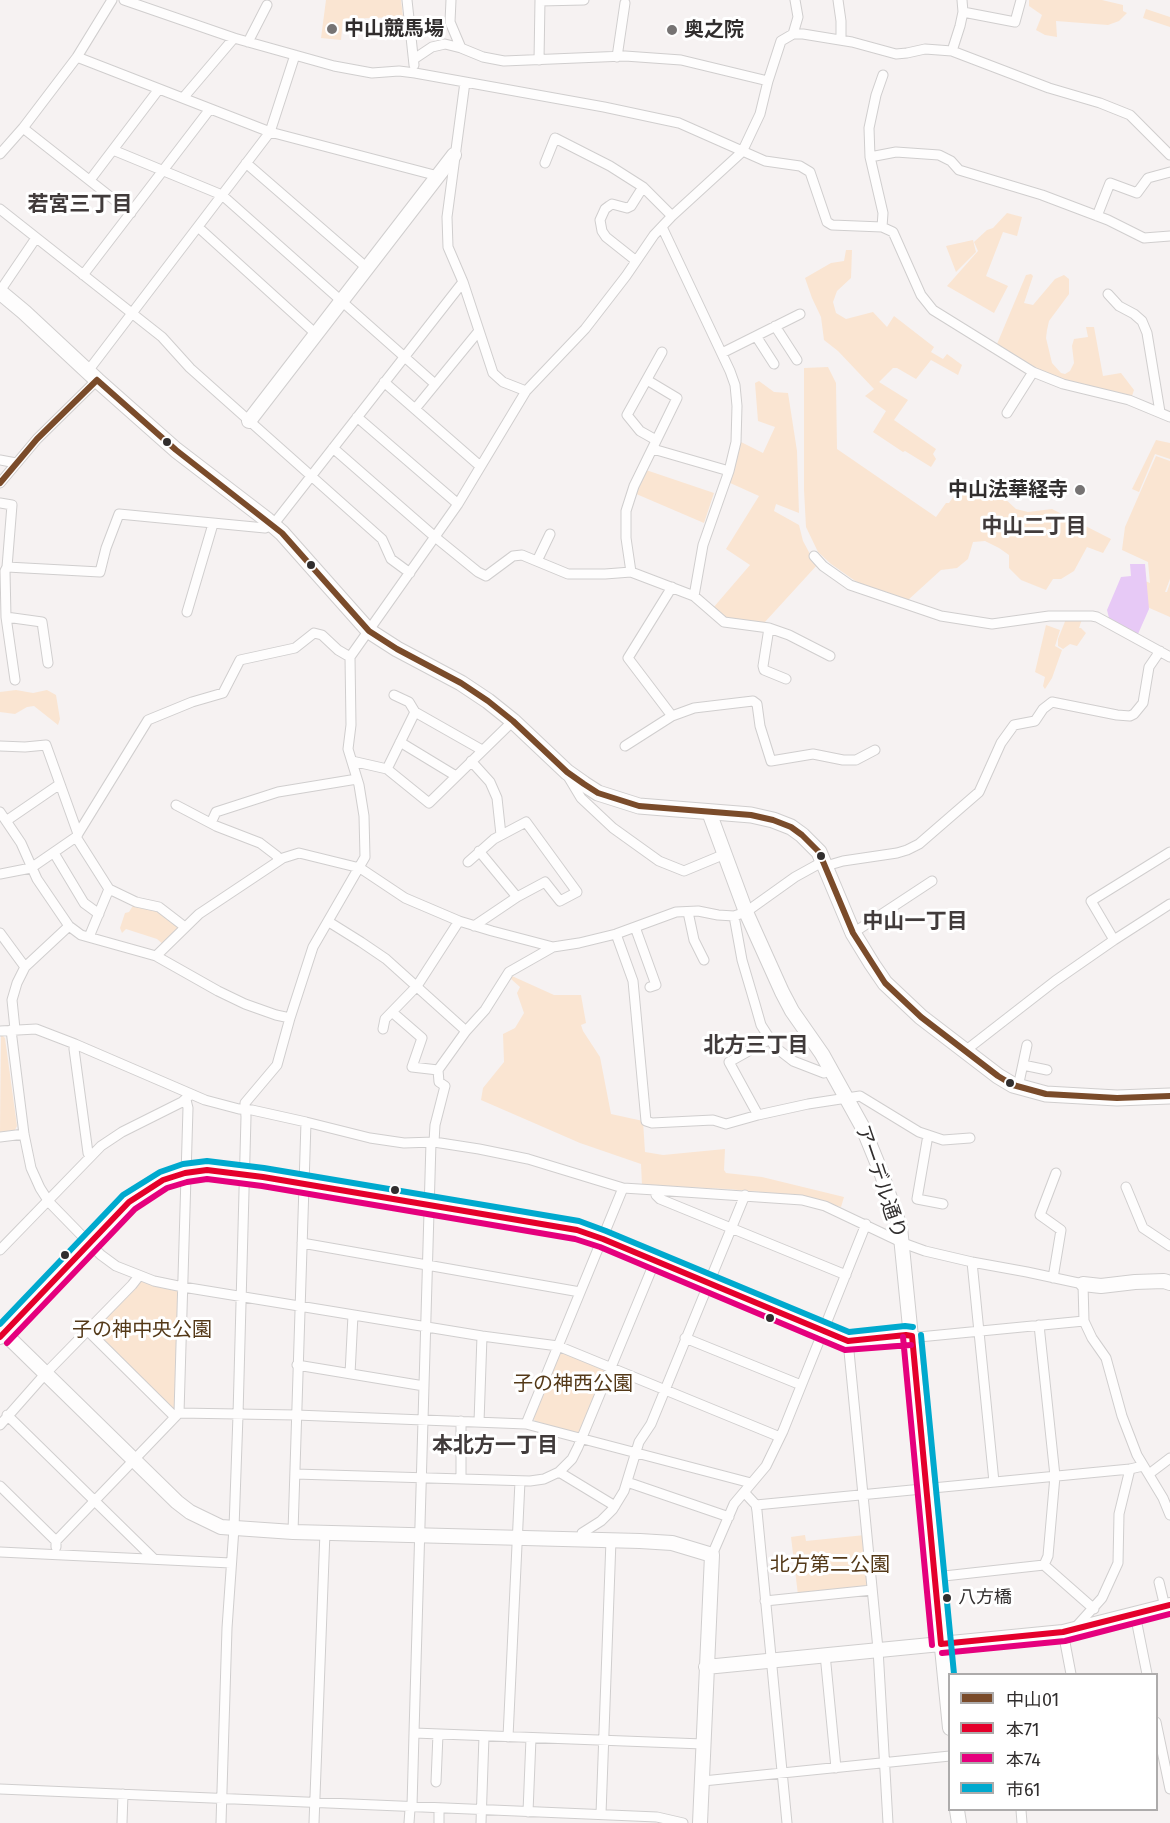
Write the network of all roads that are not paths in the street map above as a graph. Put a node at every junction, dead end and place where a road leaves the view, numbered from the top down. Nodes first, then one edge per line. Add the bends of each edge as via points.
1 (112, 0) edge
2 (124, 0) edge
3 (407, 0) edge
4 (451, 0) edge
5 (540, 0) edge
6 (584, 0) edge
7 (795, 0) edge
8 (838, 0) edge
9 (962, 0) edge
10 (1021, 0) edge
11 (625, 3) dead end
12 (267, 5) dead end
13 (963, 12) junction
14 (793, 34) junction
15 (234, 38) junction
16 (840, 40) junction
17 (248, 42) junction
18 (461, 48) junction
19 (952, 51) junction
20 (295, 55) junction
21 (77, 57) junction
22 (617, 57) junction
23 (414, 59) junction
24 (539, 60) junction
25 (415, 73) junction
26 (883, 75) dead end
27 (768, 81) junction
28 (465, 82) junction
29 (159, 89) junction
30 (183, 98) junction
31 (210, 109) junction
32 (23, 128) junction
33 (270, 132) junction
34 (113, 150) junction
35 (742, 152) junction
36 (0, 154) edge
37 (1170, 155) edge
38 (454, 156) junction
39 (870, 157) junction
40 (246, 163) junction
41 (546, 163) dead end
42 (163, 171) junction
43 (1170, 172) edge
44 (438, 176) junction
45 (90, 180) junction
46 (643, 187) junction
47 (222, 195) junction
48 (0, 210) edge
49 (131, 213) junction
50 (672, 216) junction
51 (1097, 216) junction
52 (198, 227) junction
53 (662, 227) junction
54 (882, 227) junction
55 (1170, 236) edge
56 (36, 238) junction
57 (635, 260) junction
58 (367, 268) junction
59 (83, 275) junction
60 (463, 282) junction
61 (0, 291) edge
62 (1108, 294) dead end
63 (342, 301) junction
64 (132, 313) junction
65 (800, 314) dead end
66 (775, 326) junction
67 (478, 332) junction
68 (316, 334) junction
69 (756, 336) junction
70 (662, 352) dead end
71 (722, 353) junction
72 (405, 356) junction
73 (797, 360) dead end
74 (774, 364) dead end
75 (1033, 372) junction
76 (92, 376) junction
77 (647, 380) junction
78 (384, 382) junction
79 (435, 384) junction
80 (526, 391) junction
81 (415, 409) junction
82 (1160, 412) junction
83 (1007, 413) dead end
84 (357, 417) junction
85 (1170, 417) edge
86 (249, 421) junction
87 (655, 444) junction
88 (333, 448) junction
89 (0, 460) edge
90 (16, 463) junction
91 (480, 466) junction
92 (729, 471) junction
93 (311, 476) junction
94 (0, 483) edge
95 (0, 503) edge
96 (458, 504) junction
97 (213, 524) junction
98 (273, 525) junction
99 (550, 534) dead end
100 (435, 537) junction
101 (814, 556) dead end
102 (537, 561) junction
103 (7, 567) junction
104 (631, 572) junction
105 (410, 573) junction
106 (672, 587) junction
107 (694, 596) junction
108 (187, 612) dead end
109 (6, 617) junction
110 (769, 628) junction
111 (369, 631) junction
112 (1160, 651) junction
113 (830, 656) dead end
114 (350, 657) junction
115 (1170, 657) edge
116 (48, 663) dead end
117 (786, 679) dead end
118 (15, 680) dead end
119 (394, 695) dead end
120 (415, 712) junction
121 (672, 716) junction
122 (513, 721) junction
123 (400, 742) junction
124 (0, 746) edge
125 (625, 746) dead end
126 (482, 750) junction
127 (875, 750) dead end
128 (352, 761) junction
129 (471, 761) junction
130 (387, 769) junction
131 (567, 772) junction
132 (456, 776) junction
133 (357, 779) junction
134 (60, 784) junction
135 (176, 804) dead end
136 (0, 812) edge
137 (709, 812) junction
138 (6, 821) junction
139 (211, 823) junction
140 (77, 835) junction
141 (501, 835) junction
142 (479, 851) junction
143 (1170, 852) edge
144 (54, 853) junction
145 (725, 854) junction
146 (278, 861) junction
147 (468, 862) dead end
148 (825, 864) junction
149 (31, 868) junction
150 (360, 868) junction
151 (0, 874) edge
152 (932, 881) dead end
153 (109, 889) junction
154 (517, 897) junction
155 (1170, 904) edge
156 (688, 912) junction
157 (99, 914) junction
158 (740, 914) junction
159 (459, 921) junction
160 (329, 922) junction
161 (69, 926) junction
162 (474, 926) junction
163 (184, 927) junction
164 (635, 927) junction
165 (0, 933) edge
166 (853, 933) junction
167 (616, 934) junction
168 (89, 937) junction
169 (1114, 940) junction
170 (553, 947) junction
171 (156, 956) junction
172 (704, 960) dead end
173 (26, 967) junction
174 (417, 986) junction
175 (650, 987) dead end
176 (392, 1012) junction
177 (290, 1018) junction
178 (382, 1029) dead end
179 (13, 1030) junction
180 (466, 1030) junction
181 (0, 1031) edge
182 (770, 1039) junction
183 (75, 1044) junction
184 (1027, 1044) dead end
185 (965, 1051) junction
186 (1023, 1065) junction
187 (438, 1070) junction
188 (831, 1070) junction
189 (1047, 1070) dead end
190 (1018, 1087) junction
191 (1170, 1096) edge
192 (188, 1097) junction
193 (846, 1097) junction
194 (245, 1110) junction
195 (758, 1115) junction
196 (306, 1122) junction
197 (24, 1134) junction
198 (928, 1135) junction
199 (0, 1137) edge
200 (970, 1138) dead end
201 (432, 1142) junction
202 (90, 1156) junction
203 (185, 1173) junction
204 (1056, 1173) dead end
205 (244, 1174) junction
206 (303, 1184) junction
207 (1126, 1187) dead end
208 (623, 1188) junction
209 (655, 1190) junction
210 (745, 1195) junction
211 (48, 1200) junction
212 (943, 1204) dead end
213 (428, 1205) junction
214 (866, 1224) junction
215 (731, 1230) junction
216 (603, 1239) junction
217 (302, 1243) junction
218 (903, 1243) junction
219 (89, 1244) junction
220 (1170, 1246) edge
221 (0, 1249) edge
222 (655, 1261) junction
223 (972, 1262) junction
224 (427, 1266) junction
225 (846, 1275) junction
226 (139, 1276) junction
227 (1053, 1278) junction
228 (709, 1283) junction
229 (1170, 1283) edge
230 (1083, 1284) junction
231 (183, 1287) junction
232 (580, 1292) junction
233 (241, 1296) junction
234 (300, 1306) junction
235 (353, 1315) junction
236 (1084, 1321) junction
237 (1040, 1325) junction
238 (426, 1327) junction
239 (88, 1331) junction
240 (823, 1331) junction
241 (979, 1331) junction
242 (1, 1333) edge
243 (482, 1336) junction
244 (912, 1336) junction
245 (685, 1338) junction
246 (848, 1341) junction
247 (558, 1346) junction
248 (297, 1365) junction
249 (611, 1367) junction
250 (46, 1373) junction
251 (350, 1374) junction
252 (801, 1385) junction
253 (424, 1386) junction
254 (664, 1390) junction
255 (7, 1415) junction
256 (177, 1415) junction
257 (238, 1415) junction
258 (296, 1415) junction
259 (423, 1419) junction
260 (461, 1421) junction
261 (479, 1422) junction
262 (526, 1424) junction
263 (0, 1425) edge
264 (780, 1437) junction
265 (582, 1439) junction
266 (636, 1454) junction
267 (1170, 1458) edge
268 (134, 1460) junction
269 (1143, 1466) junction
270 (1130, 1469) junction
271 (559, 1472) junction
272 (295, 1474) junction
273 (1149, 1474) junction
274 (1055, 1476) junction
275 (421, 1477) junction
276 (461, 1479) junction
277 (520, 1481) junction
278 (627, 1482) junction
279 (994, 1482) junction
280 (751, 1483) junction
281 (0, 1486) edge
282 (926, 1488) junction
283 (744, 1492) junction
284 (863, 1495) junction
285 (95, 1501) junction
286 (756, 1505) junction
287 (615, 1506) junction
288 (1170, 1515) edge
289 (729, 1516) junction
290 (234, 1528) junction
291 (293, 1532) junction
292 (325, 1532) junction
293 (420, 1534) junction
294 (517, 1537) junction
295 (582, 1539) junction
296 (611, 1540) junction
297 (56, 1541) junction
298 (0, 1552) edge
299 (56, 1555) junction
300 (712, 1555) junction
301 (154, 1559) junction
302 (231, 1563) junction
303 (1044, 1565) junction
304 (935, 1577) junction
305 (1159, 1582) dead end
306 (872, 1590) junction
307 (765, 1601) junction
308 (1168, 1606) edge
309 (1094, 1609) junction
310 (1134, 1614) junction
311 (1069, 1630) junction
312 (941, 1644) junction
313 (878, 1649) junction
314 (825, 1654) junction
315 (771, 1660) junction
316 (706, 1667) junction
317 (1071, 1673) edge
318 (1147, 1673) edge
319 (948, 1709) edge
320 (1158, 1732) edge
321 (414, 1734) junction
322 (438, 1734) junction
323 (484, 1736) junction
324 (508, 1737) junction
325 (531, 1738) junction
326 (603, 1741) junction
327 (703, 1744) junction
328 (948, 1756) edge
329 (885, 1762) junction
330 (1164, 1763) edge
331 (836, 1768) junction
332 (782, 1773) junction
333 (703, 1781) junction
334 (436, 1782) dead end
335 (1170, 1788) edge
336 (0, 1789) edge
337 (123, 1794) junction
338 (221, 1798) junction
339 (314, 1802) junction
340 (412, 1806) junction
341 (439, 1808) junction
342 (481, 1810) junction
343 (528, 1812) junction
344 (601, 1815) junction
345 (616, 1819) edge
346 (122, 1823) edge
347 (220, 1823) edge
348 (314, 1823) edge
349 (409, 1823) edge
350 (439, 1823) edge
351 (481, 1823) edge
352 (683, 1823) edge
353 (700, 1823) edge
354 (787, 1823) edge
355 (888, 1823) edge

1 - 21 street
2 - 15 street
3 - 23 street
4 - 18 street via 450,21
5 - 6 street
5 - 24 street
7 - 14 street via 798,17
8 - 16 street
9 - 13 street
10 - 13 street via 1015,22
11 - 22 street
12 - 17 street
13 - 19 street
14 - 16 street
14 - 27 street via 781,41
15 - 17 street
15 - 30 street
16 - 19 street via 896,54 925,49
17 - 20 street
18 - 23 street via 445,44 432,47
18 - 24 street via 483,57
19 - 37 street via 1130,115
20 - 25 street via 372,73
20 - 33 street
21 - 29 street
21 - 32 street
22 - 24 street
22 - 27 street via 681,60
23 - 25 street
25 - 28 street
26 - 39 street via 869,128
27 - 35 street via 760,114
28 - 35 street via 679,123
28 - 38 street
29 - 30 street
29 - 34 street
30 - 31 street
31 - 33 street
31 - 42 street
32 - 36 street
32 - 45 street
33 - 40 street
33 - 44 street
34 - 42 street
34 - 45 street
35 - 50 street
35 - 54 street via 810,172 824,219 832,225
38 - 44 street
38 - 60 street via 447,239
39 - 51 street via 896,152 939,155 959,170
39 - 54 street via 883,213
40 - 47 street
40 - 58 street
41 - 46 street via 555,138
42 - 47 street
42 - 49 street
43 - 51 street via 1148,178 1137,193 1110,183
44 - 58 street
45 - 49 street
46 - 50 street
46 - 57 street via 631,206 612,204 605,208 600,220 606,237
47 - 52 street
47 - 63 street
48 - 56 street
49 - 59 street
50 - 53 street
51 - 55 street via 1144,238
52 - 64 street
52 - 68 street
53 - 57 street
53 - 71 street
54 - 75 street via 893,232 921,295 933,310
56 - 59 street
56 - 61 street
57 - 80 street via 585,329
58 - 63 street
59 - 64 street
60 - 67 street
60 - 72 street
61 - 76 main road
62 - 82 street via 1142,321 1148,333
63 - 68 street
63 - 72 street
64 - 76 street
64 - 86 street
65 - 66 street
66 - 69 street
66 - 73 street
67 - 79 street
67 - 80 street via 493,373 503,382
68 - 86 street
69 - 71 street
69 - 74 street
70 - 77 street
71 - 92 street via 735,385 737,406 736,442
72 - 78 street
72 - 79 street
75 - 82 street
75 - 83 street
76 - 90 street
76 - 98 main road via 176,450
77 - 87 street via 627,415
77 - 87 street via 677,398
78 - 81 street
78 - 84 street
79 - 81 street
80 - 91 street
81 - 91 street
82 - 85 street
84 - 88 street
84 - 96 street
86 - 93 street
87 - 92 street
87 - 104 street via 626,511
88 - 93 street
88 - 100 street
89 - 90 street
90 - 94 street
91 - 96 street
92 - 107 street via 703,545
93 - 98 street
93 - 105 street via 382,538 391,559
95 - 103 street via 12,505
96 - 100 street
97 - 98 street via 265,528
97 - 103 street via 119,514 100,572
97 - 108 street
98 - 111 main road
99 - 102 street
100 - 102 street via 486,576 513,556
100 - 105 street
101 - 112 street via 850,585 941,616 992,624 1049,616 1092,616
102 - 104 street via 568,574
103 - 109 street
104 - 106 street
105 - 111 street
106 - 107 street
106 - 121 street via 628,658
107 - 110 street via 724,622
109 - 116 street via 42,622
109 - 118 street
110 - 113 street
110 - 117 street via 764,670
111 - 114 street
111 - 122 main road via 461,682
112 - 115 street
112 - 148 street via 1149,667 1143,703 1134,714 1117,715 1052,702 1035,721 1014,724 979,792 919,844 897,853
114 - 128 street via 348,749
114 - 140 street via 314,633 295,648 240,660 223,693 148,720
119 - 120 street via 409,702
120 - 123 street
120 - 126 street
121 - 125 street
121 - 127 street via 694,708 753,701 771,760 813,754 856,760
122 - 126 street
122 - 131 main road
123 - 130 street
123 - 132 street
124 - 134 street via 46,745
126 - 129 street
128 - 130 street
128 - 133 street
129 - 132 street
129 - 141 street via 490,782 497,798
130 - 132 street via 429,803
131 - 137 main road via 598,793 627,803
131 - 145 street via 581,798 613,828 659,861 684,871
133 - 139 street via 278,792 216,812
133 - 150 street via 364,816 365,857
134 - 138 street
134 - 140 street
135 - 139 street
136 - 138 street
137 - 145 street, アーデル通り
137 - 148 main road via 751,815 791,828 812,843
138 - 149 street
139 - 146 street via 260,843 277,855
140 - 144 street
140 - 153 street
141 - 142 street
141 - 154 street via 526,822 578,892 560,901 545,882
142 - 147 street
142 - 154 street
143 - 169 street via 1091,901
144 - 149 street
144 - 157 street via 84,903
145 - 158 street, アーデル通り
146 - 150 street via 299,853
146 - 163 street
148 - 158 street via 795,877
148 - 166 main road
149 - 151 street
149 - 161 street
150 - 159 street via 405,898
150 - 160 street
152 - 166 street
153 - 157 street
153 - 163 street via 136,902 159,907
154 - 162 street
155 - 169 street
156 - 158 street
156 - 164 street via 676,912
156 - 172 street via 694,940
157 - 168 street
158 - 182 street via 742,960 761,1025
158 - 188 street, アーデル通り via 792,1011
159 - 162 street
159 - 174 street
160 - 174 street
160 - 177 street via 313,948
161 - 168 street
161 - 173 street
162 - 170 street
163 - 171 street
164 - 167 street
164 - 175 street via 656,985
165 - 173 street
166 - 185 main road via 885,983
167 - 170 street
167 - 195 street via 633,981 646,1121 713,1120 726,1124
168 - 171 street
169 - 185 street
170 - 180 street via 509,972 485,1010
171 - 177 street via 245,1004
173 - 179 street via 12,1000
174 - 176 street
174 - 180 street
176 - 178 street
176 - 187 street via 422,1038 412,1067
177 - 194 street via 277,1065 244,1103
179 - 181 street
179 - 183 street via 36,1029
179 - 197 street
180 - 187 street
182 - 188 street via 793,1062 824,1073
182 - 195 street via 729,1062
183 - 192 street
183 - 202 street
184 - 186 street
185 - 190 main road
186 - 189 street
186 - 190 street
187 - 201 street via 439,1082 445,1086
188 - 193 street, アーデル通り
190 - 191 main road via 1059,1095
192 - 194 street
192 - 202 street via 122,1132
192 - 203 street
193 - 195 street
193 - 198 street via 861,1096
193 - 218 street, アーデル通り via 881,1172
194 - 196 street
194 - 205 street
196 - 201 street via 370,1138
196 - 206 street
197 - 199 street
197 - 211 street via 31,1168
198 - 200 street via 943,1140
198 - 212 street via 917,1199
201 - 208 street via 528,1159
201 - 213 street
202 - 211 street
203 - 205 street via 207,1170
203 - 219 street via 163,1180 129,1202
203 - 231 street
204 - 227 street via 1040,1215 1061,1230
205 - 206 street
205 - 233 street
206 - 213 street
206 - 217 street
207 - 220 street via 1143,1228
208 - 209 street
208 - 216 street
209 - 210 street
209 - 215 street via 660,1199
210 - 214 street via 802,1200
210 - 215 street
211 - 219 street
211 - 221 street
213 - 216 street via 577,1230
213 - 224 street
214 - 218 street
214 - 225 street
215 - 225 street
215 - 228 street
216 - 222 street
216 - 232 street
217 - 224 street
217 - 234 street
218 - 223 street
218 - 244 street, アーデル通り
219 - 226 street via 116,1266
219 - 242 street
222 - 228 street
222 - 249 street
223 - 227 street
223 - 241 street
224 - 232 street
224 - 238 street
225 - 240 street
226 - 231 street
226 - 239 street
227 - 230 street
228 - 240 street
228 - 245 street
229 - 230 street
230 - 236 street
231 - 233 street
231 - 256 street
232 - 247 street
233 - 234 street
233 - 257 street
234 - 235 street
234 - 248 street
235 - 238 street
235 - 251 street
236 - 237 street
236 - 269 street via 1106,1359 1122,1416
237 - 241 street
237 - 274 street
238 - 243 street
238 - 253 street
239 - 250 street
239 - 256 street
240 - 246 street
240 - 252 street
241 - 244 street
241 - 279 street
242 - 250 street
243 - 247 street
243 - 261 street
244 - 246 street
244 - 282 street, アーデル通り
245 - 252 street
245 - 254 street
246 - 284 street
247 - 249 street
247 - 262 street
248 - 251 street
248 - 258 street
249 - 254 street
249 - 265 street
250 - 255 street
250 - 268 street
251 - 253 street
252 - 264 street
253 - 259 street
254 - 264 street
254 - 266 street
255 - 263 street
255 - 285 street
256 - 257 street
256 - 268 street
257 - 258 street
257 - 290 street
258 - 259 street
258 - 272 street
259 - 260 street
259 - 275 street
260 - 261 street
260 - 276 street
261 - 262 street
262 - 265 street
264 - 280 street via 766,1466
265 - 266 street
265 - 271 street via 572,1459
266 - 278 street
266 - 280 street
267 - 273 street
268 - 285 street
268 - 290 street via 190,1512
269 - 270 street
269 - 273 street
270 - 274 street
270 - 309 street via 1119,1514 1118,1563
271 - 277 street via 544,1479
271 - 287 street
272 - 275 street
272 - 291 street
273 - 288 street
274 - 279 street
274 - 303 street
275 - 276 street
275 - 293 street
276 - 277 street
277 - 294 street
278 - 287 street
278 - 289 street
279 - 282 street
280 - 283 street
281 - 297 street
282 - 284 street
282 - 304 street, アーデル通り
283 - 286 street
283 - 289 street
284 - 286 street
284 - 306 street
285 - 297 street
285 - 301 street
286 - 307 street
287 - 295 street via 582,1533
289 - 300 street
290 - 291 street
290 - 302 street
291 - 292 street
292 - 293 street
292 - 339 street
293 - 294 street
293 - 321 street
294 - 295 street
294 - 324 street
295 - 296 street
296 - 300 street via 672,1543
296 - 326 street
297 - 299 street
298 - 299 street
299 - 301 street
300 - 316 street
301 - 302 street
302 - 338 street
303 - 304 street
303 - 309 street
304 - 312 street, アーデル通り
305 - 308 street
306 - 307 street
306 - 313 street
307 - 315 street
308 - 310 street
309 - 311 street
310 - 311 street
310 - 318 street
311 - 312 street
311 - 317 street
312 - 313 street
312 - 319 street, アーデル通り
313 - 314 street
313 - 329 street
314 - 315 street
314 - 331 street
315 - 316 street
315 - 332 street
316 - 327 street
320 - 330 street
321 - 322 street
321 - 340 street
322 - 323 street
322 - 334 street
323 - 324 street
323 - 342 street
324 - 325 street
325 - 326 street
325 - 343 street
326 - 327 street
326 - 344 street
327 - 333 street
328 - 329 street
329 - 331 street
329 - 355 street
330 - 335 street
331 - 332 street
332 - 333 street
332 - 354 street
333 - 353 street
336 - 337 street
337 - 338 street
337 - 346 street
338 - 339 street
338 - 347 street
339 - 340 street
339 - 348 street
340 - 341 street
340 - 349 street
341 - 342 street
341 - 350 street
342 - 343 street
342 - 351 street
343 - 344 street
344 - 345 street
345 - 352 street via 657,1817

